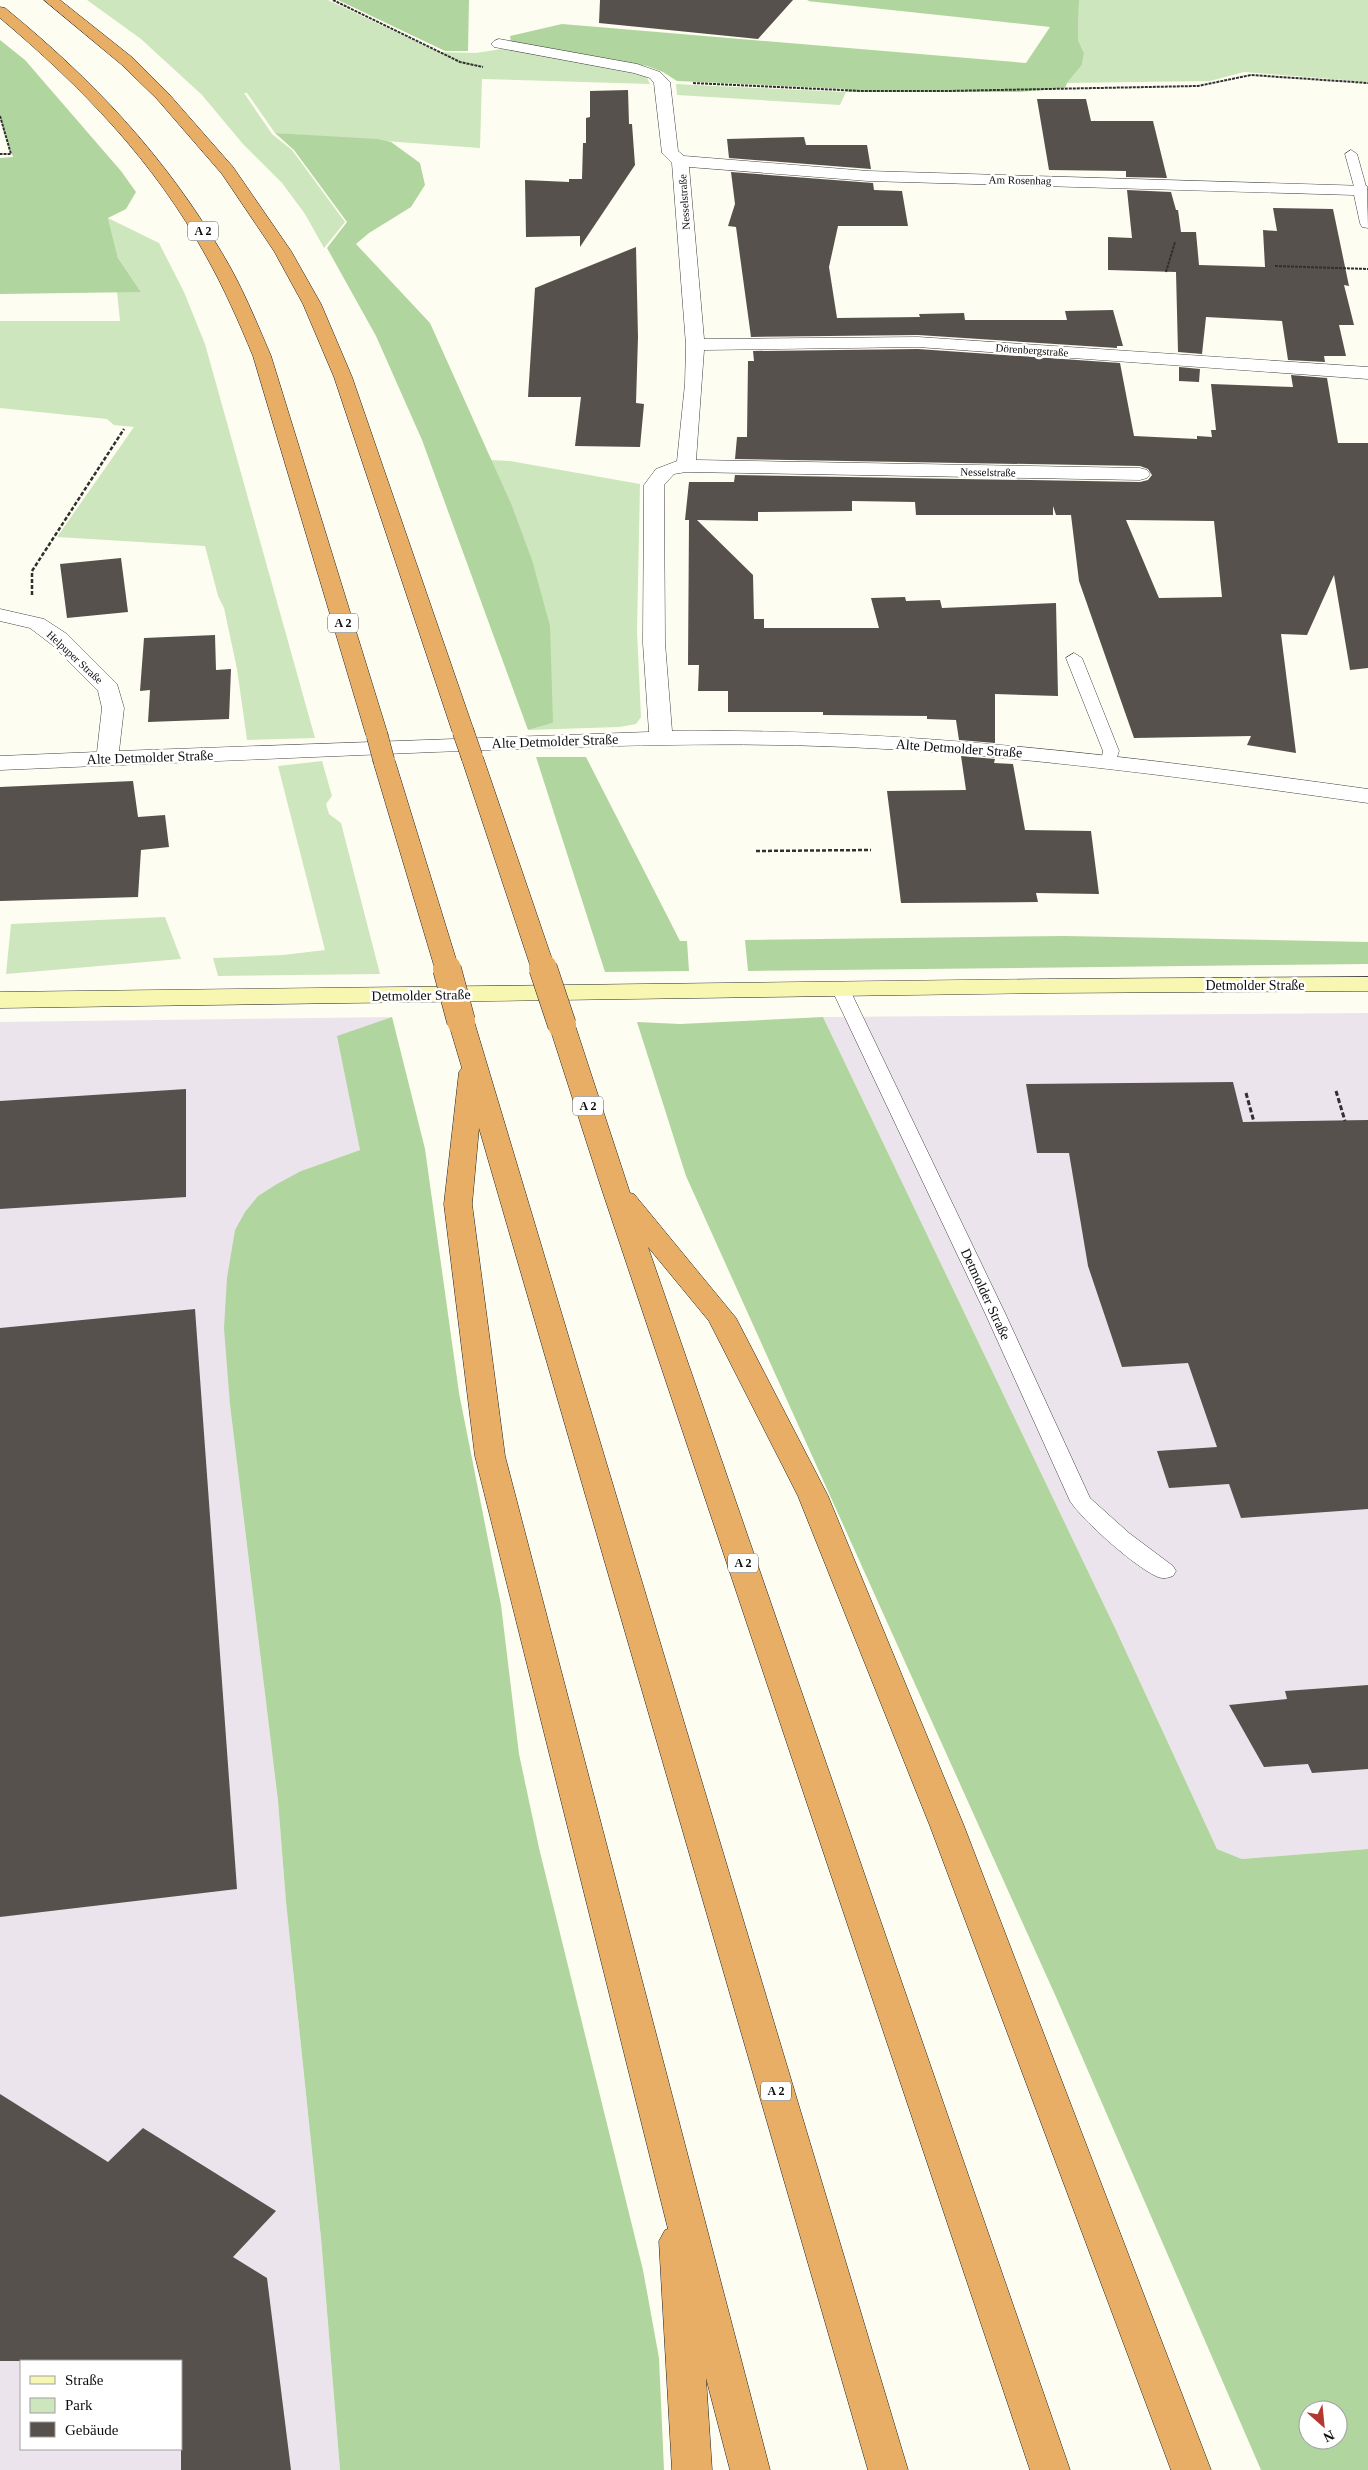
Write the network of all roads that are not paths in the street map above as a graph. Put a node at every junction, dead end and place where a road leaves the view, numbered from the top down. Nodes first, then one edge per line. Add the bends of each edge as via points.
1 (51, 0) edge
2 (0, 11) edge
3 (500, 44) dead end
4 (1351, 154) dead end
5 (680, 161) junction
6 (1361, 190) junction
7 (1368, 223) edge
8 (695, 345) junction
9 (1368, 373) edge
10 (686, 466) junction
11 (1140, 474) dead end
12 (0, 615) edge
13 (1074, 658) dead end
14 (661, 737) junction
15 (107, 759) junction
16 (1109, 761) junction
17 (0, 763) edge
18 (1368, 796) edge
19 (1368, 984) edge
20 (841, 990) junction
21 (0, 1000) edge
22 (473, 1058) junction
23 (614, 1187) junction
24 (1165, 1571) dead end
25 (674, 2184) junction
26 (692, 2470) edge
27 (750, 2470) edge
28 (888, 2470) edge
29 (1050, 2470) edge
30 (1191, 2470) edge

1 - 23 highway, A 2, bridge via 138,72 195,130 248,196 293,269 320,321 343,377 463,730
2 - 22 highway, A 2, bridge via 80,79 134,137 184,203 240,301 262,356
3 - 5 street, Nesselstraße via 655,74 662,82 670,153
4 - 6 lane
5 - 6 street, Am Rosenhag via 868,176
5 - 8 street, Nesselstraße
6 - 7 street
8 - 9 street, Dörenbergstraße via 918,342
8 - 10 street, Nesselstraße
10 - 11 street, Nesselstraße
10 - 14 street, Nesselstraße via 665,470 654,485 654,643
12 - 15 street, Helpuper Straße via 37,623 59,639 109,689 113,708
13 - 16 lane via 1111,751
14 - 15 street, Alte Detmolder Straße
14 - 16 street, Alte Detmolder Straße via 873,742
15 - 17 street, Alte Detmolder Straße
16 - 18 street, Alte Detmolder Straße
19 - 20 street, Detmolder Straße
20 - 21 street, Detmolder Straße
20 - 24 lane, Detmolder Straße via 996,1313 1081,1501 1104,1526
22 - 25 highway via 458,1204 490,1456
22 - 28 highway, A 2
23 - 29 highway, A 2
23 - 30 highway via 722,1318 813,1496 947,1826
25 - 26 highway
25 - 27 highway

